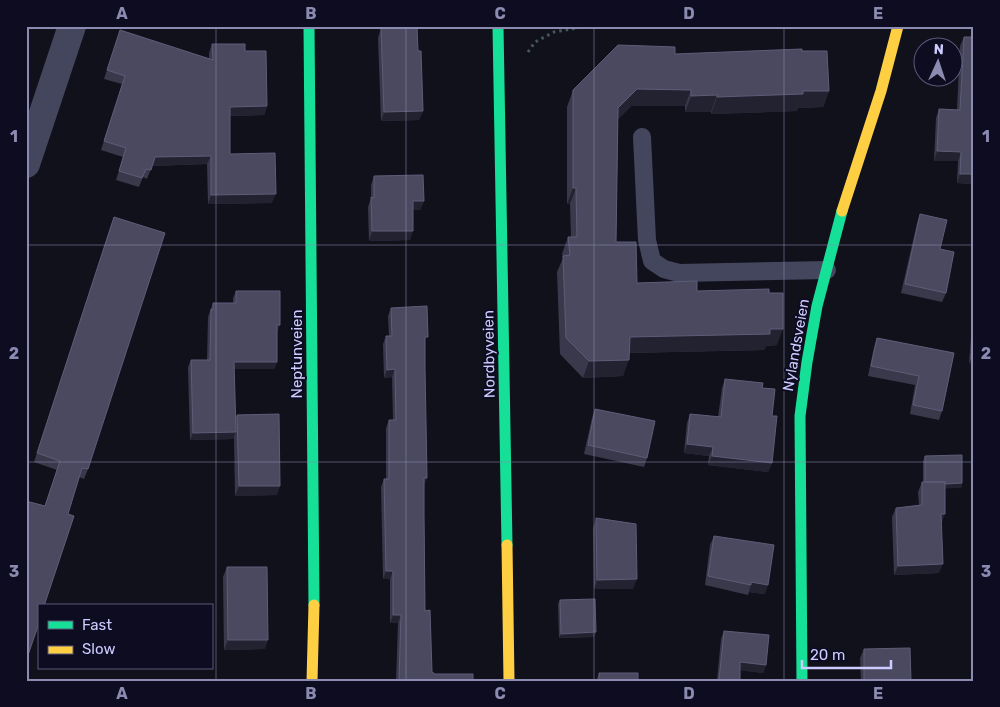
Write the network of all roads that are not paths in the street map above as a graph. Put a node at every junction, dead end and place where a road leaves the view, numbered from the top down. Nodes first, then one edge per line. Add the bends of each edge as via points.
1 (72, 26) edge
2 (309, 26) edge
3 (498, 26) edge
4 (898, 26) edge
5 (642, 137) dead end
6 (26, 164) edge
7 (827, 270) junction
8 (312, 681) edge
9 (509, 681) edge
10 (802, 681) edge

1 - 6 street
2 - 8 street, Neptunveien via 314,515
3 - 9 street, Nordbyveien
4 - 7 street, Nylandsveien via 892,56 845,199
5 - 7 lane via 647,240 652,261 679,273
7 - 10 street, Nylandsveien via 808,348 800,416

